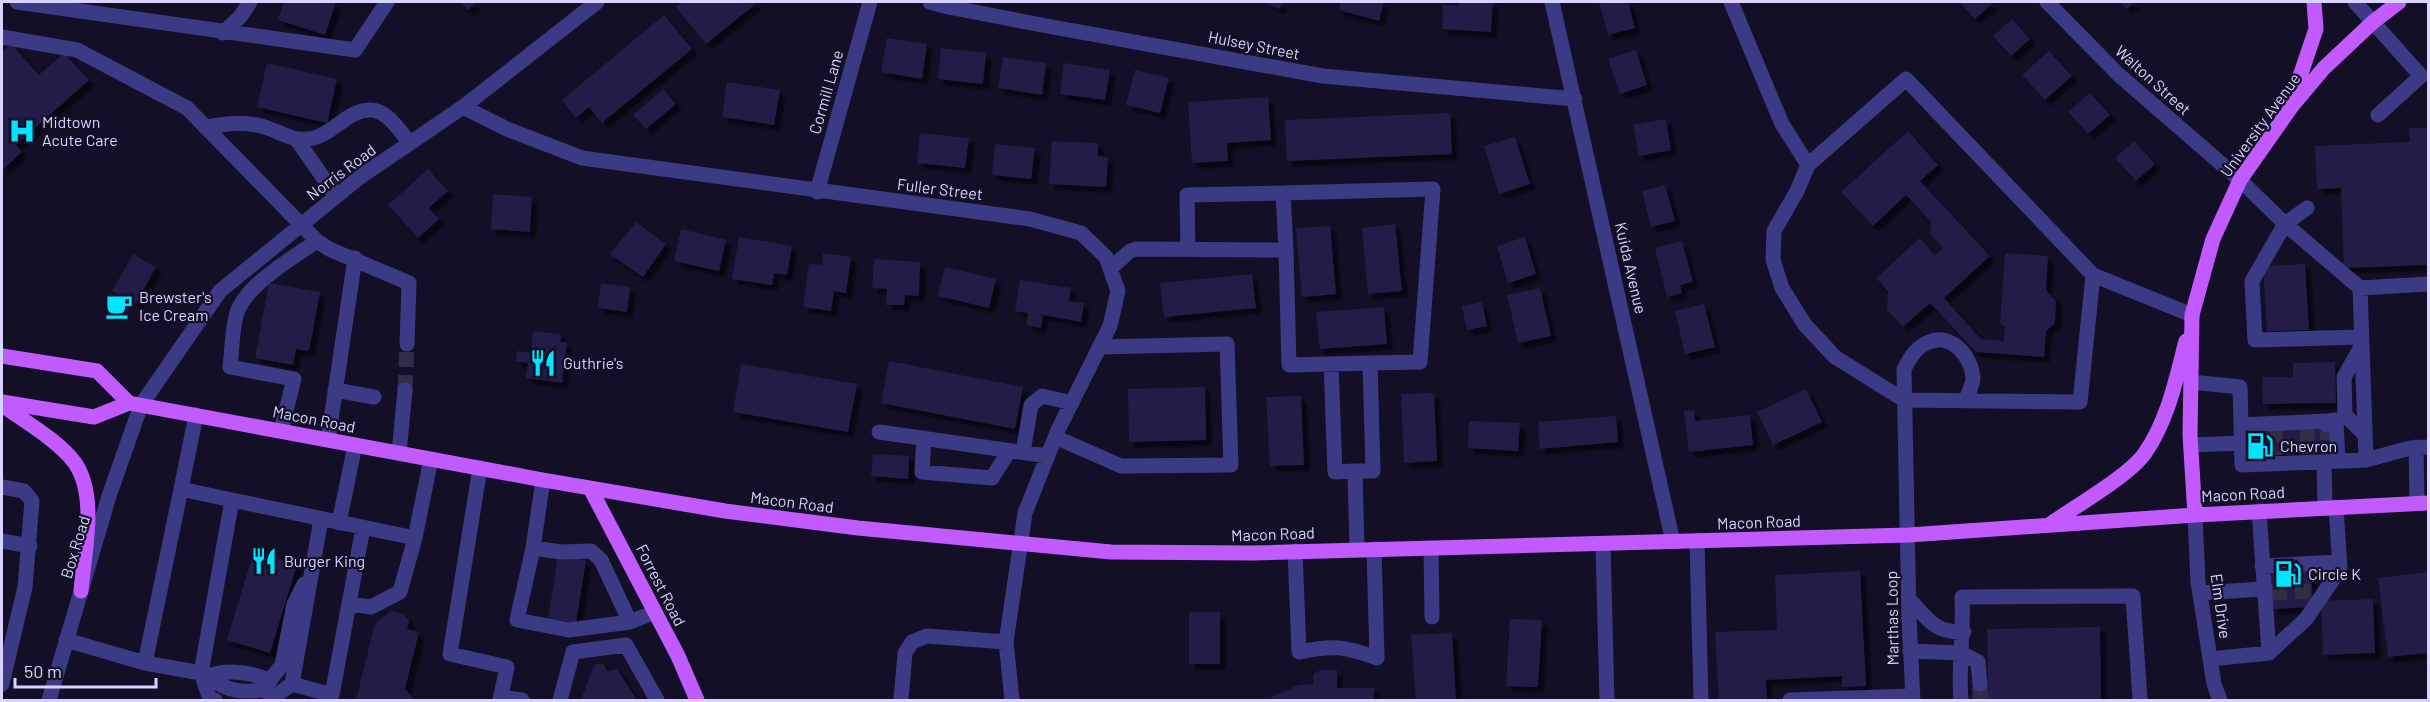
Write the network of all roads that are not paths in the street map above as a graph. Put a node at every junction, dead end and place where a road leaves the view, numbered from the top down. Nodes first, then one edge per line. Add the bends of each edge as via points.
1 (17, 2) edge
2 (250, 2) edge
3 (387, 2) edge
4 (597, 2) edge
5 (870, 2) edge
6 (930, 2) edge
7 (1552, 2) edge
8 (1731, 2) edge
9 (2047, 2) edge
10 (2314, 2) edge
11 (2355, 2) edge
12 (2399, 2) edge
13 (2373, 22) junction
14 (223, 33) junction
15 (2, 37) edge
16 (2425, 76) edge
17 (1575, 99) junction
18 (2292, 106) junction
19 (463, 107) junction
20 (2378, 115) dead end
21 (205, 127) junction
22 (297, 140) junction
23 (410, 143) junction
24 (1808, 165) junction
25 (2240, 180) junction
26 (817, 192) junction
27 (1283, 193) junction
28 (336, 196) junction
29 (2307, 208) dead end
30 (2285, 224) junction
31 (301, 226) junction
32 (316, 241) junction
33 (1188, 249) junction
34 (1286, 250) junction
35 (354, 258) junction
36 (1110, 269) junction
37 (2092, 276) junction
38 (2428, 284) edge
39 (2360, 288) junction
40 (214, 300) junction
41 (236, 314) junction
42 (2192, 315) junction
43 (2361, 342) junction
44 (407, 344) tunnel mouth
45 (1100, 347) junction
46 (2, 356) edge
47 (1370, 363) junction
48 (1331, 364) junction
49 (2191, 382) junction
50 (335, 390) junction
51 (405, 390) tunnel mouth
52 (374, 397) dead end
53 (1904, 399) junction
54 (1966, 400) junction
55 (1072, 403) junction
56 (2, 404) edge
57 (135, 404) junction
58 (196, 415) junction
59 (2251, 426) junction
60 (281, 431) junction
61 (879, 432) dead end
62 (1055, 437) junction
63 (924, 438) junction
64 (328, 440) junction
65 (2242, 443) junction
66 (356, 445) junction
67 (2191, 445) junction
68 (2422, 447) edge
69 (1016, 452) junction
70 (399, 453) junction
71 (1048, 456) junction
72 (431, 459) junction
73 (2329, 459) junction
74 (2366, 460) junction
75 (480, 468) junction
76 (1355, 471) junction
77 (543, 480) junction
78 (2, 487) edge
79 (590, 488) junction
80 (181, 489) junction
81 (232, 500) junction
82 (2423, 503) edge
83 (2330, 507) junction
84 (2259, 511) junction
85 (2195, 515) junction
86 (321, 519) junction
87 (339, 523) junction
88 (2049, 525) junction
89 (363, 528) junction
90 (1909, 535) junction
91 (415, 538) junction
92 (2, 541) edge
93 (1673, 542) junction
94 (1697, 542) junction
95 (1020, 543) junction
96 (1603, 544) junction
97 (30, 546) junction
98 (533, 548) junction
99 (1431, 548) junction
100 (1357, 549) junction
101 (1374, 549) junction
102 (1295, 552) junction
103 (2339, 562) junction
104 (313, 566) junction
105 (2262, 566) junction
106 (81, 591) junction
107 (2266, 592) junction
108 (2200, 593) junction
109 (1909, 599) junction
110 (349, 604) junction
111 (655, 612) junction
112 (1432, 617) dead end
113 (630, 622) junction
114 (1964, 632) junction
115 (66, 640) junction
116 (1006, 642) junction
117 (1910, 651) junction
118 (1961, 653) junction
119 (2269, 653) junction
120 (2210, 659) junction
121 (145, 663) junction
122 (205, 674) junction
123 (2, 684) edge
124 (292, 684) junction
125 (1980, 684) tunnel mouth
126 (332, 698) edge
127 (1913, 698) edge
128 (501, 699) edge
129 (49, 700) edge
130 (215, 700) edge
131 (270, 700) edge
132 (522, 700) edge
133 (560, 700) edge
134 (657, 700) edge
135 (697, 700) edge
136 (901, 700) edge
137 (1012, 700) edge
138 (1607, 700) edge
139 (1701, 700) edge
140 (1790, 700) edge
141 (1961, 700) edge
142 (2140, 700) edge
143 (2220, 700) edge

1 - 14 street
2 - 14 street
3 - 14 street via 355,50
4 - 19 street, Norris Road
5 - 26 street, Cormill Lane
6 - 17 street, Hulsey Street via 1323,76
7 - 17 street, Kuida Avenue
8 - 24 street via 1782,124
9 - 25 street, Walton Street via 2119,75
10 - 18 main road via 2316,29
11 - 13 street
12 - 13 main road, University Avenue
13 - 16 street
13 - 18 main road, University Avenue via 2324,68
15 - 21 street via 77,50 187,108
16 - 20 street
17 - 93 street, Kuida Avenue
18 - 25 main road, University Avenue
19 - 23 street, Norris Road
19 - 26 street, Fuller Street via 582,158
21 - 22 street via 238,122 262,126
21 - 31 street
22 - 23 street via 317,137 371,109 381,112
22 - 28 street
23 - 28 street, Norris Road
24 - 37 street via 1906,79
24 - 53 street via 1774,231 1773,260 1782,288 1805,325 1835,357
25 - 30 street, Walton Street
25 - 42 main road, University Avenue via 2213,239
26 - 36 street, Fuller Street via 1030,219 1081,233 1106,257
27 - 33 street via 1187,195
27 - 34 street
27 - 47 street via 1433,189 1420,362
28 - 31 street, Norris Road
29 - 30 street
30 - 39 street, Walton Street
30 - 43 street via 2252,281 2255,340
31 - 32 street
31 - 40 street, Norris Road
32 - 35 street
32 - 41 street via 276,269 250,293
33 - 34 street
33 - 36 street via 1136,249
34 - 48 street via 1289,365
35 - 44 street via 409,283
35 - 50 street
36 - 45 street, Fuller Street via 1118,291 1110,326
37 - 42 street
37 - 54 street via 2080,402
38 - 39 street
39 - 43 street
40 - 41 street
40 - 57 street, Norris Road
41 - 60 street via 230,367 294,379
42 - 49 main road, University Avenue
42 - 88 main road via 2172,395 2144,454
43 - 74 street
45 - 55 street, Fuller Street
45 - 62 street via 1227,344 1231,465 1120,466
46 - 57 main road via 97,371
47 - 48 street
47 - 76 street via 1373,471
48 - 76 street via 1335,472
49 - 59 street via 2240,387
49 - 67 main road, University Avenue
50 - 52 street
50 - 64 street
51 - 70 street
53 - 54 street
53 - 54 street via 1904,369 1913,352 1930,341 1952,342 1969,358 1973,379
53 - 90 street, Marthas Loop
55 - 62 street, Fuller Street
55 - 69 street via 1042,396 1031,405
56 - 57 main road via 94,417
56 - 106 main road via 74,462 84,481 88,502
57 - 58 main road, Macon Road
57 - 106 street, Box Road
58 - 60 main road, Macon Road
58 - 80 street
59 - 65 street
59 - 73 street via 2336,420
60 - 64 main road, Macon Road
61 - 63 street
62 - 71 street, Fuller Street
63 - 69 street
63 - 69 street via 922,472 992,478
64 - 66 main road, Macon Road
65 - 67 street
65 - 73 street via 2242,465 2256,460
66 - 70 main road, Macon Road
66 - 87 street
67 - 85 main road, University Avenue
68 - 74 street
68 - 82 street
69 - 71 street
70 - 72 main road, Macon Road
71 - 95 street, Fuller Street via 1025,513
72 - 75 main road, Macon Road
72 - 91 street
73 - 74 street
73 - 83 street
75 - 77 main road, Macon Road
75 - 128 street via 450,654 507,667
76 - 100 street
77 - 79 main road, Macon Road
77 - 98 street
78 - 97 street via 24,491 32,501
79 - 95 main road, Macon Road via 858,528
79 - 111 main road, Forrest Road
80 - 81 street
80 - 121 street
81 - 86 street
81 - 122 street
82 - 83 main road, Macon Road
83 - 84 main road, Macon Road
83 - 103 street
84 - 85 main road, Macon Road
84 - 105 street
85 - 88 main road, Macon Road
85 - 108 street, Elm Drive
86 - 87 street
86 - 104 street
87 - 89 street
88 - 90 main road, Macon Road
89 - 91 street
89 - 110 street
90 - 94 main road, Macon Road
90 - 109 street, Marthas Loop
91 - 110 street via 400,592 371,607
92 - 97 street
93 - 94 main road, Macon Road
93 - 96 main road, Macon Road
94 - 139 street
95 - 102 main road, Macon Road via 1111,552
95 - 116 street, Fuller Street
96 - 99 main road, Macon Road
96 - 138 street
97 - 123 street via 25,587
98 - 113 street via 591,551 601,560
98 - 113 street via 517,620 569,630
99 - 101 main road, Macon Road
99 - 112 street
100 - 101 main road, Macon Road
100 - 102 main road, Macon Road
101 - 102 street via 1377,658 1351,648 1328,646 1299,652
103 - 105 street
103 - 119 street via 2340,569 2320,590 2306,619
104 - 122 street via 294,604 282,665 262,690 247,693 220,685
104 - 124 street
105 - 107 street
106 - 115 street, Box Road
107 - 108 street
107 - 119 street
108 - 120 street, Elm Drive
109 - 114 street via 1946,633
109 - 117 street, Marthas Loop
110 - 126 street
111 - 113 street
111 - 135 main road, Forrest Road
114 - 118 street
114 - 142 street via 1962,597 2133,596
115 - 121 street
115 - 129 street, Box Road
116 - 136 street via 927,636 912,642 905,653
116 - 137 street, Fuller Street
117 - 118 street
117 - 127 street, Marthas Loop
118 - 125 street via 1978,662
118 - 141 street
119 - 120 street
120 - 143 street, Elm Drive
121 - 122 street
122 - 130 street via 210,699
124 - 126 street
124 - 131 street
127 - 140 street
128 - 132 street
133 - 134 street via 573,652 626,645

